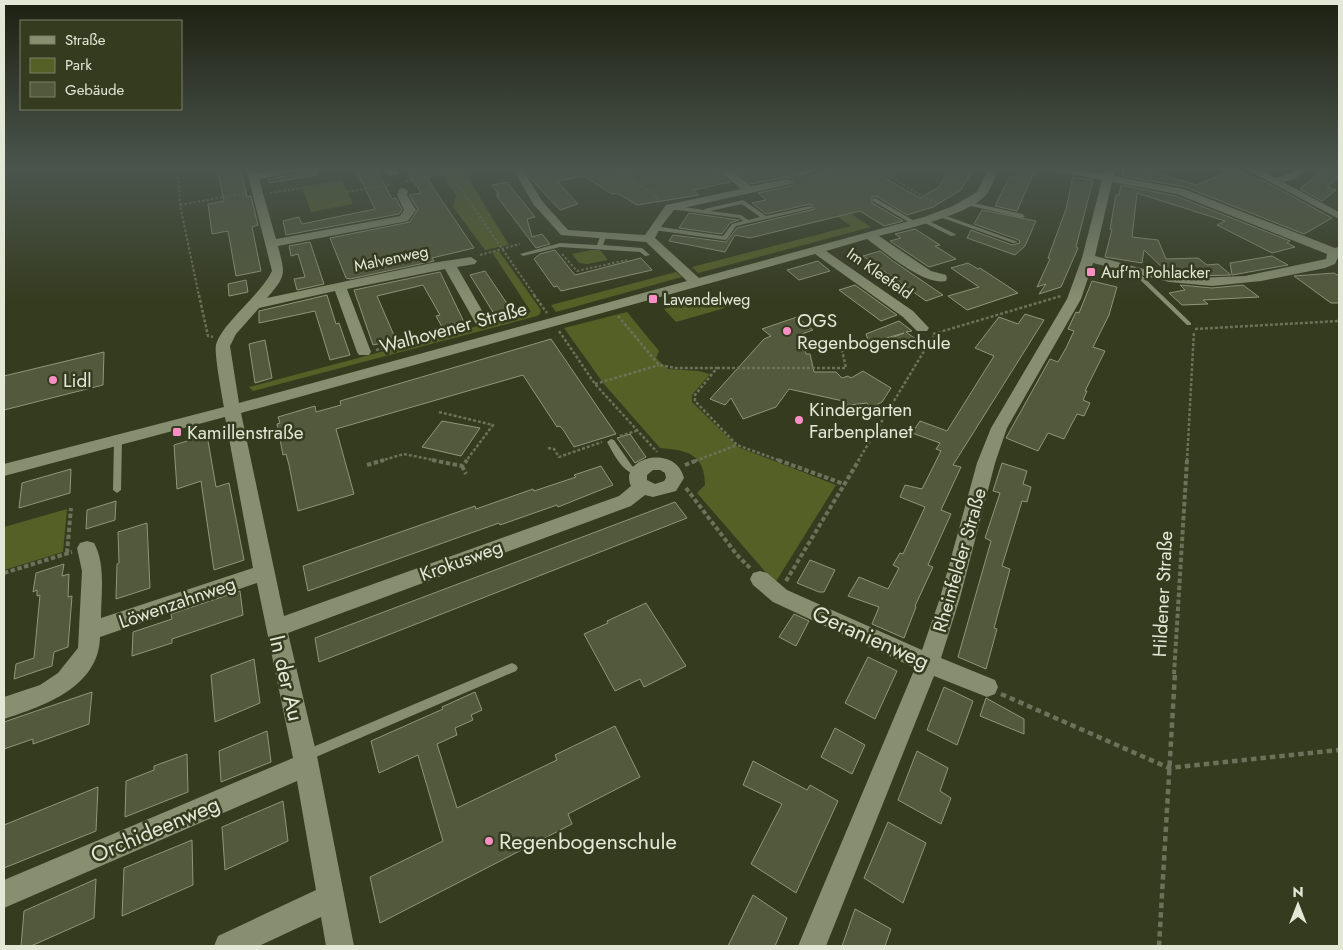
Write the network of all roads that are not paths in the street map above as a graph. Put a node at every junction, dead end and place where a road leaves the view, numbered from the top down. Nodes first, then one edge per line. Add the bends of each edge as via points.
1 (263, 212) edge
2 (408, 212) edge
3 (547, 212) edge
4 (661, 212) edge
5 (704, 212) edge
6 (757, 212) edge
7 (790, 212) edge
8 (901, 212) edge
9 (946, 212) edge
10 (1000, 212) edge
11 (1100, 212) edge
12 (1236, 212) edge
13 (939, 215) junction
14 (1022, 216) dead end
15 (764, 218) junction
16 (919, 221) junction
17 (747, 222) junction
18 (652, 233) junction
19 (868, 235) junction
20 (952, 236) dead end
21 (601, 242) junction
22 (1015, 242) dead end
23 (270, 244) junction
24 (816, 250) junction
25 (1337, 251) edge
26 (523, 254) dead end
27 (647, 255) road end
28 (1088, 258) junction
29 (471, 261) dead end
30 (449, 264) junction
31 (1132, 269) junction
32 (941, 278) dead end
33 (696, 282) junction
34 (340, 287) junction
35 (253, 305) junction
36 (481, 321) road end
37 (1191, 326) road end
38 (922, 328) dead end
39 (364, 352) road end
40 (232, 410) junction
41 (118, 440) junction
42 (609, 441) road end
43 (4, 470) edge
44 (640, 479) junction
45 (117, 490) dead end
46 (77, 551) road end
47 (263, 572) junction
48 (760, 579) dead end
49 (276, 628) junction
50 (90, 631) junction
51 (928, 663) junction
52 (512, 668) dead end
53 (987, 687) road end
54 (4, 708) edge
55 (305, 760) junction
56 (4, 894) edge
57 (330, 898) junction
58 (228, 946) edge
59 (340, 946) edge
60 (812, 946) edge

1 - 23 street
2 - 23 street via 404,219
3 - 21 street via 562,231
4 - 18 street
5 - 17 lane via 741,217
6 - 15 lane
7 - 15 lane
8 - 16 lane
9 - 13 street, Walhovener Straße
10 - 14 lane
11 - 28 street, Rheinfelder Straße
12 - 25 street
13 - 16 street, Walhovener Straße
13 - 22 lane
15 - 17 lane
16 - 19 street, Walhovener Straße
16 - 20 lane
17 - 18 lane via 734,225 724,238
18 - 21 street
18 - 33 street
19 - 24 street, Walhovener Straße
19 - 32 street via 926,274
21 - 26 lane via 556,246
21 - 27 lane via 642,250
23 - 35 street via 278,271
24 - 33 street, Walhovener Straße
24 - 38 street, Im Kleefeld via 908,314
25 - 31 street via 1325,264 1236,280 1196,282
28 - 31 street
28 - 51 street, Rheinfelder Straße via 1074,299 999,428
29 - 30 street, Malvenweg
30 - 34 street, Malvenweg
30 - 36 street, Malvenweg
31 - 37 lane
33 - 40 street, Walhovener Straße
34 - 35 street, Malvenweg
34 - 39 street, Malvenweg
35 - 40 street via 223,346
40 - 41 street, Walhovener Straße
40 - 47 street, In der Au
41 - 43 street, Walhovener Straße
41 - 45 lane
42 - 44 lane
44 - 44 street, Krokusweg via 654,490 670,486 675,478 673,470 664,464 652,464 646,466
44 - 49 street, Krokusweg via 626,501
46 - 50 street, Löwenzahnweg via 92,571
47 - 49 street, In der Au
47 - 50 street, Löwenzahnweg
48 - 51 street, Geranienweg via 780,596
49 - 55 street, In der Au
50 - 54 street, Löwenzahnweg via 89,649 66,680 47,693
51 - 53 street, Geranienweg
51 - 60 street, Rheinfelder Straße
52 - 55 lane
55 - 56 street, Orchideenweg
55 - 57 street, In der Au
57 - 58 street
57 - 59 street, In der Au

